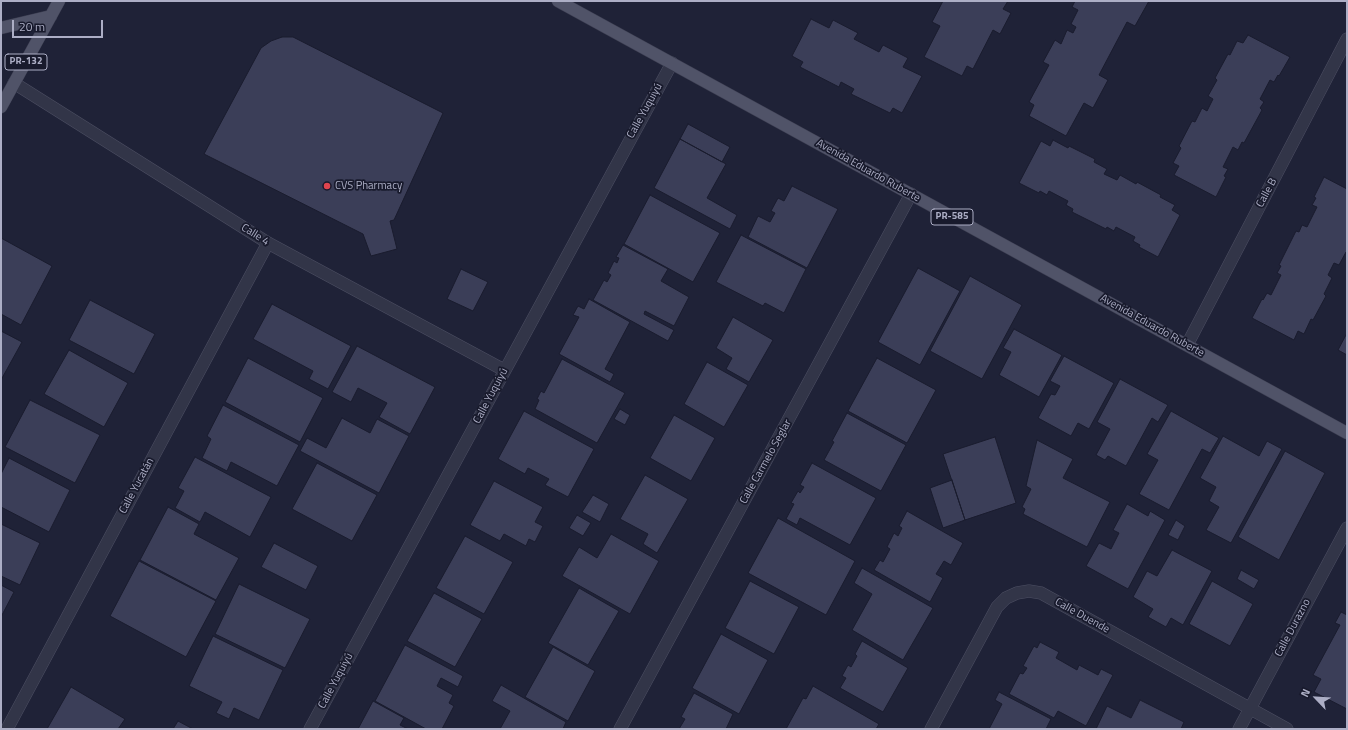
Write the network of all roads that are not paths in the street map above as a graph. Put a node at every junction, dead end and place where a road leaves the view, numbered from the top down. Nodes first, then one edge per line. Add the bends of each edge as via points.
1 (60, 1) edge
2 (558, 1) edge
3 (51, 16) junction
4 (1, 28) edge
5 (1347, 39) edge
6 (672, 63) junction
7 (14, 83) junction
8 (1, 107) edge
9 (912, 194) junction
10 (268, 243) junction
11 (1187, 345) junction
12 (504, 370) junction
13 (1347, 433) edge
14 (1347, 528) edge
15 (1250, 709) junction
16 (7, 729) edge
17 (310, 729) edge
18 (620, 729) edge
19 (931, 729) edge
20 (1239, 729) edge
21 (1287, 729) edge

1 - 3 main road
2 - 6 main road, Avenida Eduardo Ruberte / PR-585
3 - 4 main road
3 - 7 main road, PR-132
5 - 11 street, Calle B
6 - 9 main road, Avenida Eduardo Ruberte / PR-585
6 - 12 street, Calle Yuquiyú
7 - 8 main road, PR-132
7 - 10 street, Calle 4
9 - 11 main road, Avenida Eduardo Ruberte / PR-585
9 - 18 street, Calle Carmelo Seglar
10 - 12 street, Calle 4
10 - 16 street, Calle Yucatán
11 - 13 main road, Avenida Eduardo Ruberte / PR-585
12 - 17 street, Calle Yuquiyú
14 - 15 street, Calle Durazno
15 - 19 street, Calle Duende via 1041,593 1029,591 1006,598 997,607
15 - 20 street, Calle Durazno
15 - 21 street, Calle Duende

